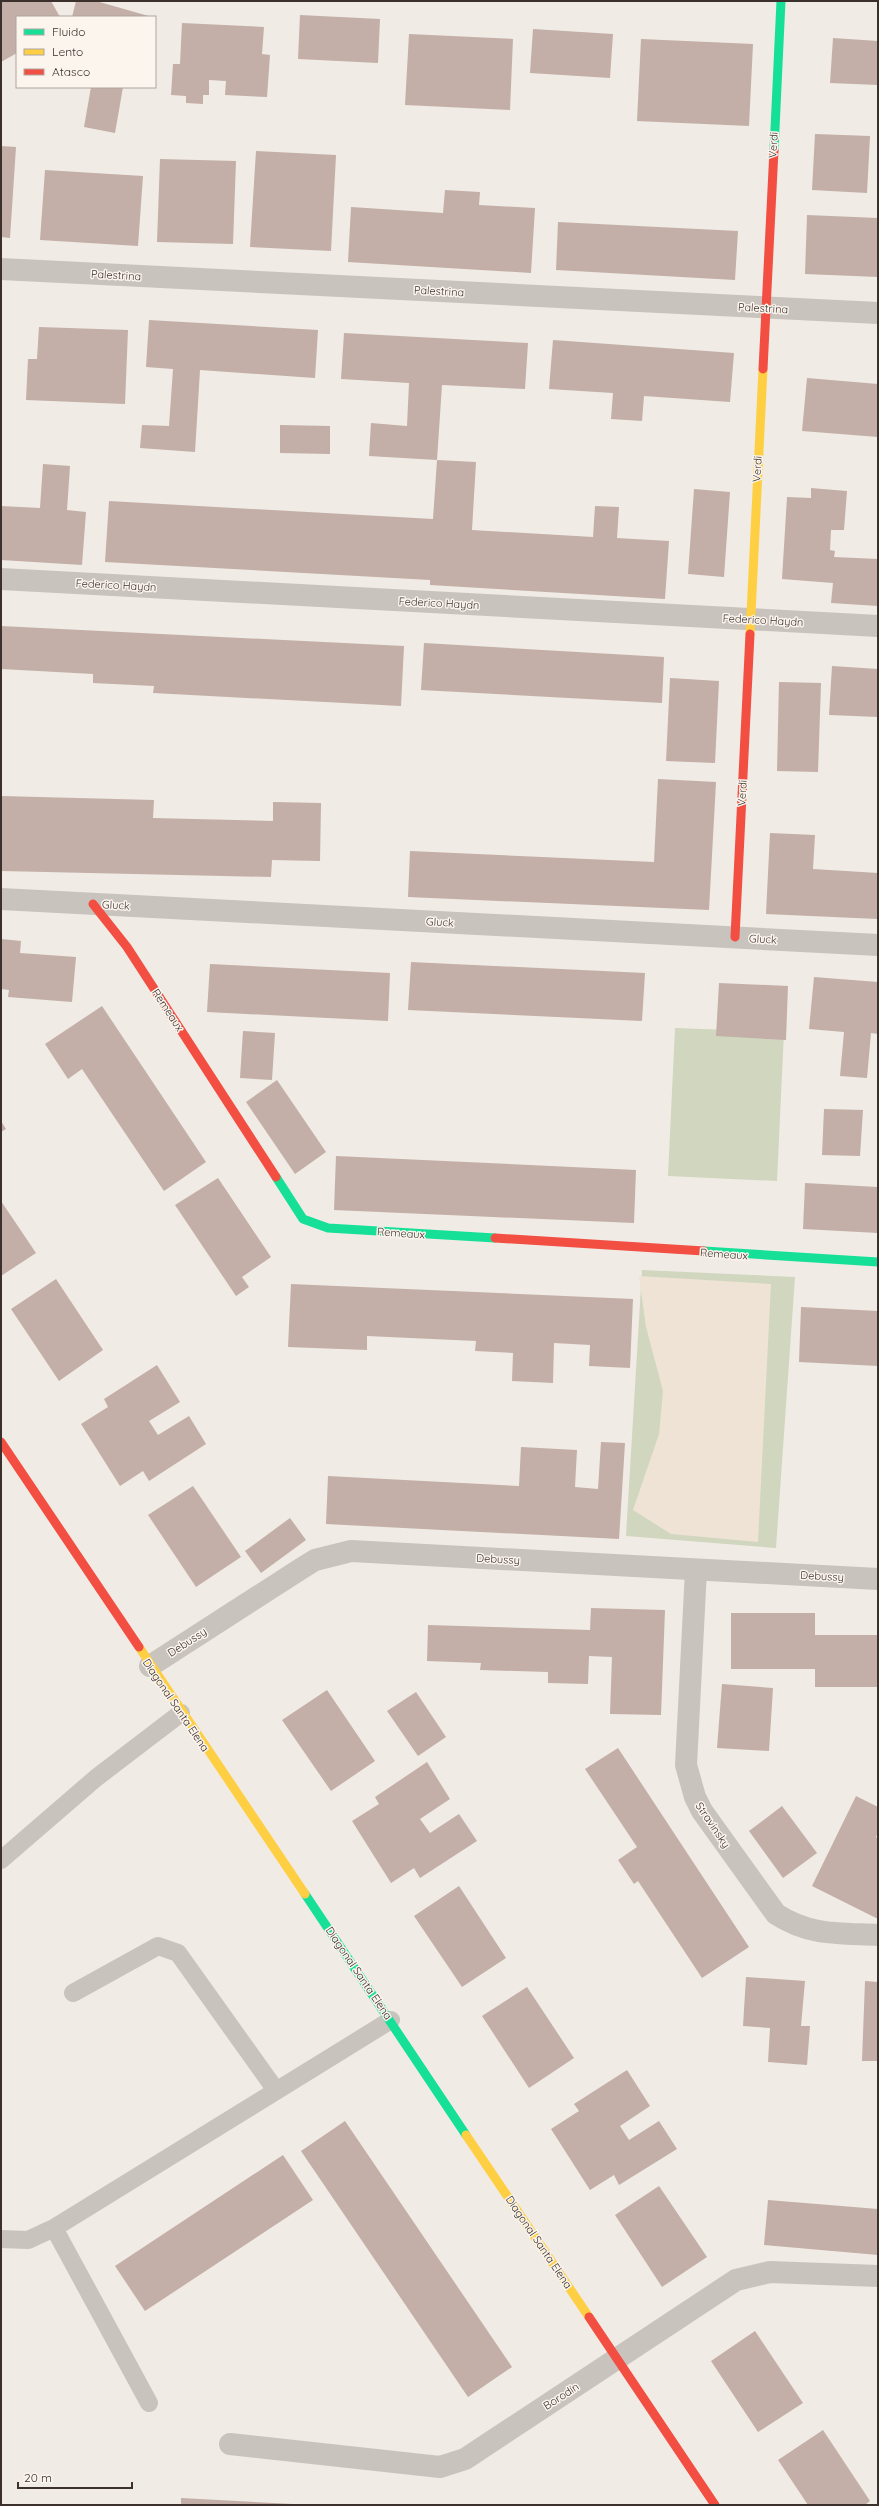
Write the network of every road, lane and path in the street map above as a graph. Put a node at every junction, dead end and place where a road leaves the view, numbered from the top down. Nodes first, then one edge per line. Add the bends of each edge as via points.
1 (781, 1) edge
2 (1, 269) edge
3 (765, 308) junction
4 (878, 313) edge
5 (1, 579) edge
6 (750, 619) junction
7 (878, 626) edge
8 (1, 899) edge
9 (93, 904) junction
10 (735, 937) junction
11 (878, 945) edge
12 (878, 1262) edge
13 (1, 1442) edge
14 (696, 1570) junction
15 (878, 1579) edge
16 (150, 1666) junction
17 (181, 1714) junction
18 (1, 1860) edge
19 (878, 1935) edge
20 (73, 1993) dead end
21 (391, 2020) junction
22 (276, 2089) junction
23 (54, 2228) junction
24 (1, 2239) edge
25 (878, 2276) edge
26 (617, 2359) junction
27 (149, 2402) dead end
28 (230, 2444) dead end
29 (713, 2504) edge

1 - 3 street, Verdi
2 - 3 street, Palestrina
3 - 4 street, Palestrina
3 - 6 street, Verdi
5 - 6 street, Federico Haydn
6 - 7 street, Federico Haydn
6 - 10 street, Verdi
8 - 9 street, Gluck
9 - 10 street, Gluck
9 - 12 street, Remeaux via 127,947 303,1219 328,1228
10 - 11 street, Gluck
13 - 16 street, Diagonal Santa Elena
14 - 15 street, Debussy
14 - 16 street, Debussy via 369,1552 332,1554 298,1570
14 - 19 street, Stravinsky via 686,1765 694,1797 776,1914 808,1930
16 - 17 street, Diagonal Santa Elena
17 - 18 lane via 96,1778
17 - 21 street, Diagonal Santa Elena
20 - 22 lane via 158,1946 169,1948 178,1953
21 - 22 lane
21 - 26 street, Diagonal Santa Elena
22 - 23 lane
23 - 24 lane via 28,2240
23 - 27 lane
25 - 26 street, Borodín via 787,2272 747,2276 720,2289
26 - 28 street, Borodín via 465,2459 440,2467
26 - 29 street, Diagonal Santa Elena

